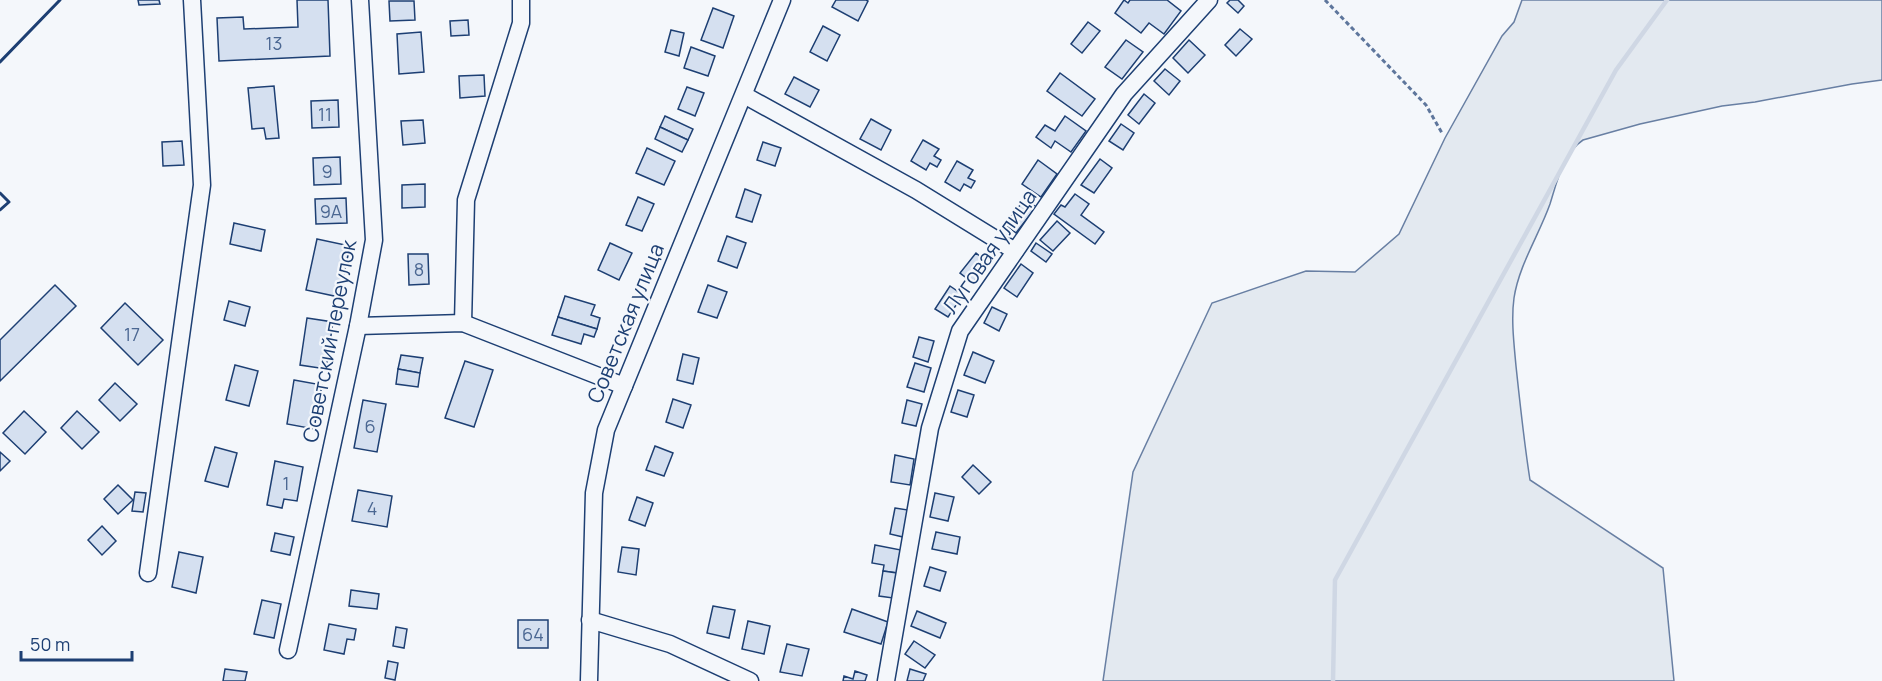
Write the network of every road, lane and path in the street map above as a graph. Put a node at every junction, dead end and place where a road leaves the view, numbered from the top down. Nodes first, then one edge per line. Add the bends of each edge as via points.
1 (192, 0) edge
2 (360, 0) edge
3 (521, 0) edge
4 (782, 0) edge
5 (1209, 0) edge
6 (1325, 0) edge
7 (744, 95) junction
8 (1442, 133) dead end
9 (1015, 251) junction
10 (463, 323) junction
11 (358, 326) junction
12 (624, 386) junction
13 (148, 573) dead end
14 (590, 620) junction
15 (288, 650) dead end
16 (589, 681) edge
17 (750, 681) edge
18 (886, 681) edge

1 - 13 street via 202,185
2 - 11 street, Советский переулок via 374,240
3 - 10 street via 521,23 466,200
4 - 7 street, Советская улица
5 - 9 street, Луговая улица via 1125,94
6 - 8 path via 1426,105
7 - 9 street via 916,190
7 - 12 street, Советская улица
9 - 18 street, Луговая улица via 960,331 930,428
10 - 11 street
10 - 12 street
11 - 15 street, Советский переулок
12 - 14 street, Советская улица via 606,430 594,493
14 - 16 street, Советская улица
14 - 17 street via 670,644

